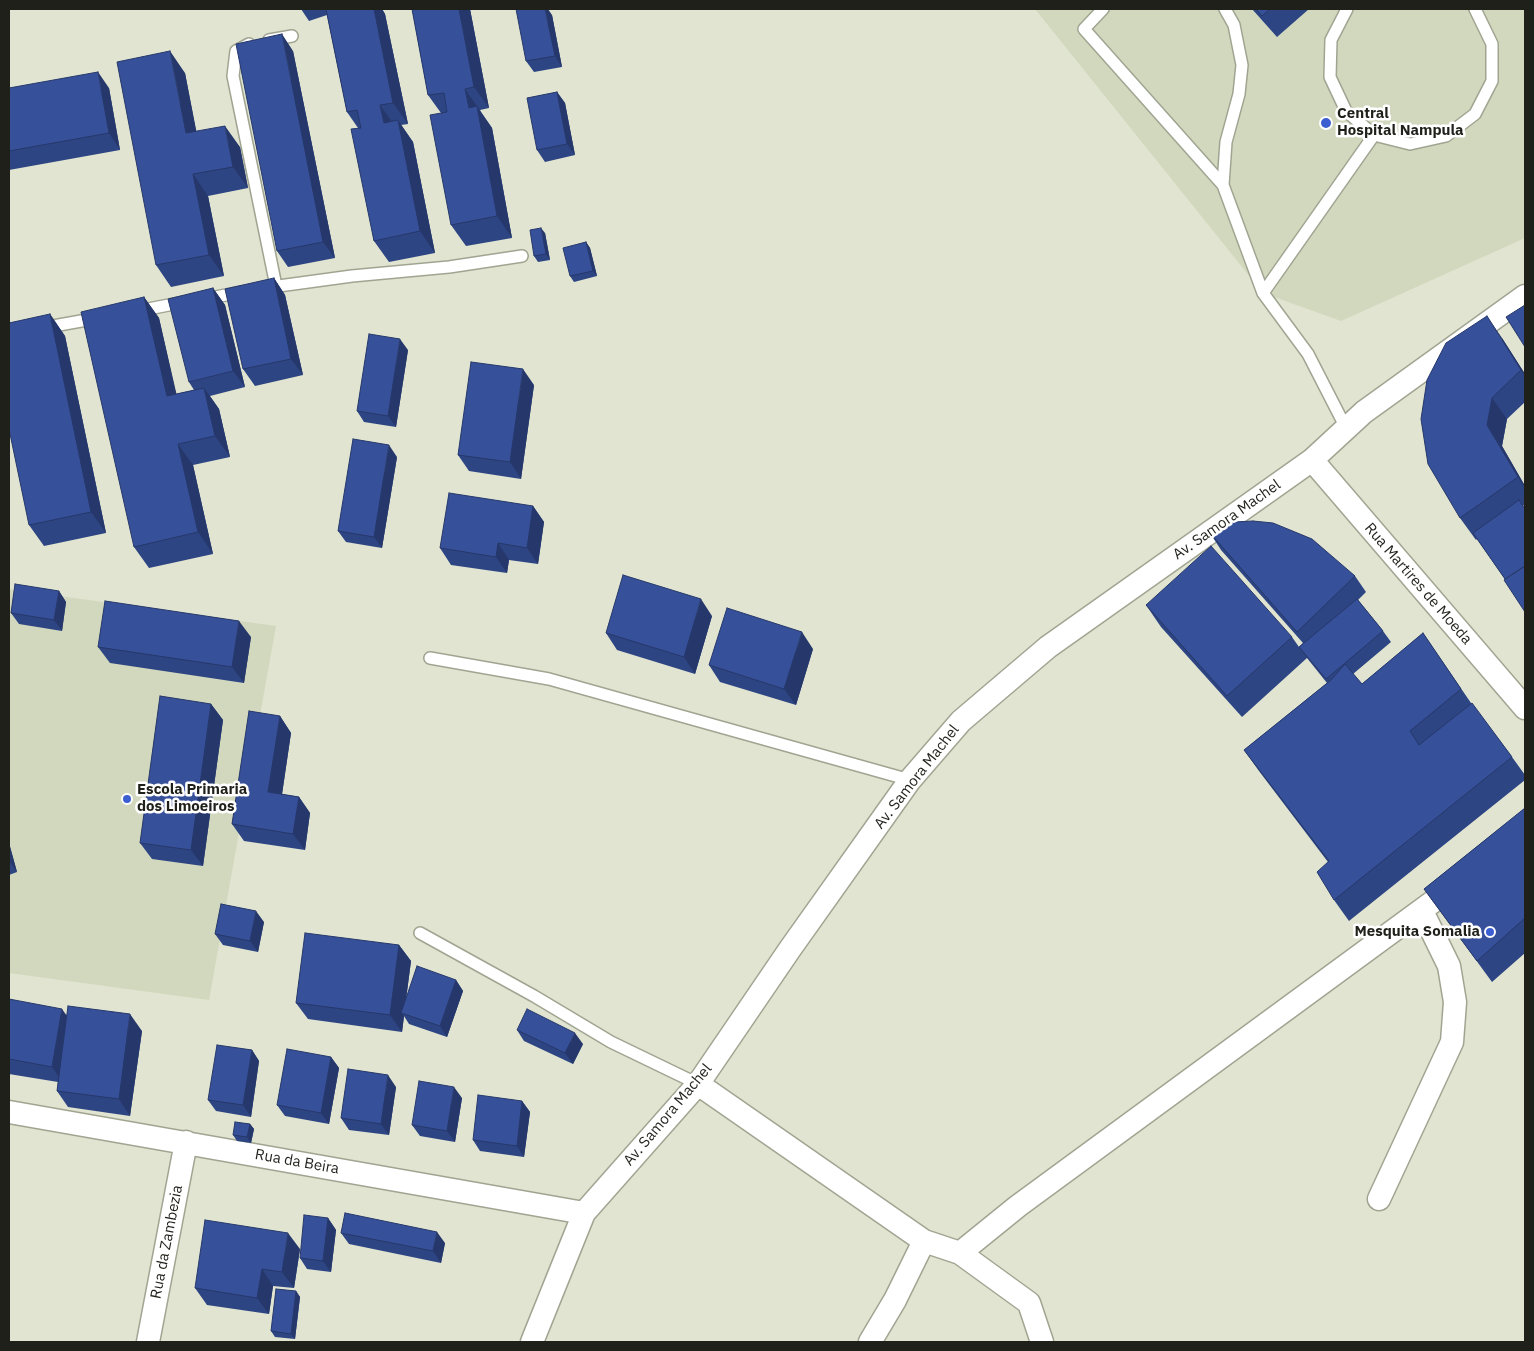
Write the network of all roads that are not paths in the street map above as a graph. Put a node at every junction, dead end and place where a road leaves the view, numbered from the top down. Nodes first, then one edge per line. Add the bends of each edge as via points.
1 (1103, 9) edge
2 (1225, 9) edge
3 (1347, 9) edge
4 (1475, 9) edge
5 (292, 36) dead end
6 (1374, 134) junction
7 (1224, 185) junction
8 (522, 256) dead end
9 (276, 286) junction
10 (1263, 293) junction
11 (1525, 296) edge
12 (28, 331) edge
13 (1346, 428) junction
14 (1312, 460) junction
15 (430, 658) dead end
16 (1525, 708) edge
17 (910, 780) junction
18 (1473, 871) edge
19 (1422, 911) junction
20 (420, 933) dead end
21 (698, 1084) junction
22 (9, 1112) edge
23 (186, 1142) junction
24 (1379, 1199) dead end
25 (584, 1214) junction
26 (924, 1241) junction
27 (960, 1253) junction
28 (148, 1342) edge
29 (532, 1342) edge
30 (870, 1342) edge
31 (1042, 1342) edge

1 - 7 lane via 1084,28
2 - 7 lane via 1234,25 1242,65 1226,142
3 - 6 lane via 1331,40 1330,78 1346,111
4 - 6 lane via 1492,44 1492,81 1475,114 1446,136 1410,144
5 - 9 lane via 253,42 236,51 233,76
6 - 10 lane
7 - 10 lane
8 - 9 lane
9 - 12 lane
10 - 13 lane via 1308,354
11 - 13 street, Av. Samora Machel
13 - 14 street, Av. Samora Machel
14 - 16 street, Rua Martires de Moeda
14 - 17 street, Av. Samora Machel via 1048,648 961,721
15 - 17 lane via 549,679
17 - 21 street, Av. Samora Machel
18 - 19 street
19 - 24 street via 1449,966 1454,1002 1452,1042
19 - 27 street via 1018,1206
20 - 21 lane via 611,1042
21 - 25 street, Av. Samora Machel
21 - 26 street
22 - 23 street, Rua da Beira
23 - 25 street, Rua da Beira
23 - 28 street, Rua da Zambezia
25 - 29 street, Av. Samora Machel
26 - 27 street
26 - 30 street
27 - 31 street via 1030,1303

